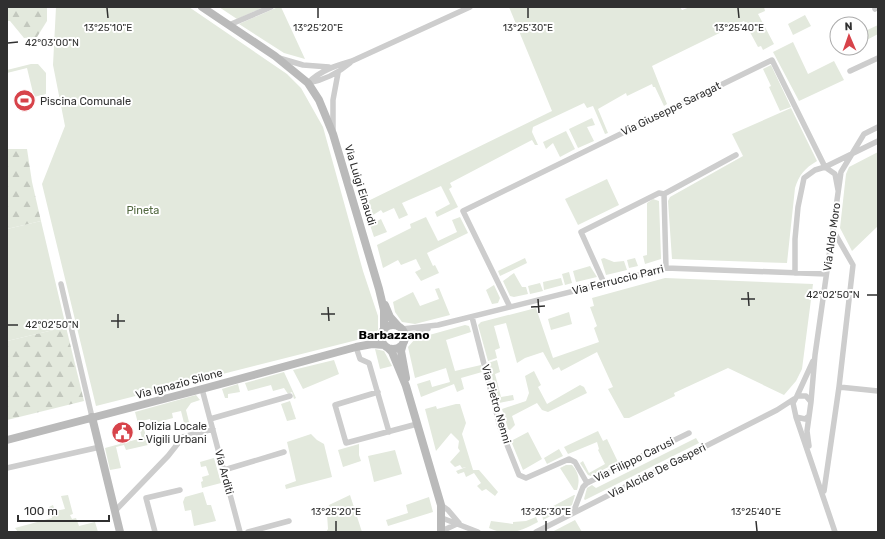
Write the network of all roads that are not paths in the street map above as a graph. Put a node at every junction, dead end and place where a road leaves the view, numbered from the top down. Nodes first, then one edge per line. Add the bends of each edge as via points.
1 (202, 7) edge
2 (271, 7) edge
3 (470, 7) edge
4 (229, 25) junction
5 (275, 56) junction
6 (878, 58) edge
7 (352, 61) junction
8 (332, 67) junction
9 (850, 72) dead end
10 (338, 73) junction
11 (308, 83) junction
12 (878, 127) edge
13 (333, 134) junction
14 (878, 141) edge
15 (736, 155) dead end
16 (850, 155) junction
17 (825, 167) junction
18 (838, 190) junction
19 (664, 194) junction
20 (833, 230) junction
21 (666, 268) junction
22 (795, 273) junction
23 (826, 274) junction
24 (604, 283) junction
25 (61, 284) dead end
26 (381, 296) junction
27 (510, 307) junction
28 (472, 317) junction
29 (438, 326) junction
30 (400, 328) junction
31 (382, 332) junction
32 (404, 342) junction
33 (386, 346) junction
34 (356, 347) junction
35 (815, 355) junction
36 (406, 386) junction
37 (840, 387) junction
38 (202, 389) junction
39 (878, 391) edge
40 (378, 392) junction
41 (290, 396) dead end
42 (796, 398) junction
43 (811, 402) junction
44 (777, 410) junction
45 (795, 414) junction
46 (809, 416) junction
47 (92, 417) junction
48 (210, 419) junction
49 (418, 424) junction
50 (213, 429) junction
51 (389, 432) junction
52 (690, 433) dead end
53 (7, 440) edge
54 (100, 447) junction
55 (284, 452) dead end
56 (809, 452) junction
57 (7, 468) edge
58 (224, 470) junction
59 (587, 483) junction
60 (180, 490) dead end
61 (824, 493) junction
62 (441, 505) junction
63 (115, 511) junction
64 (573, 513) junction
65 (442, 518) junction
66 (289, 521) dead end
67 (459, 523) junction
68 (120, 532) edge
69 (155, 532) edge
70 (240, 532) edge
71 (248, 532) edge
72 (442, 532) edge
73 (478, 532) edge
74 (536, 532) edge
75 (835, 532) edge

1 - 4 street, Via Luigi Einaudi
2 - 4 street
3 - 7 street
4 - 5 street, Via Luigi Einaudi
5 - 8 street via 303,66
5 - 11 street, Via Luigi Einaudi
6 - 9 street
7 - 8 street
7 - 10 street
8 - 11 street via 317,74
10 - 11 street via 321,81
10 - 13 street via 333,100
11 - 13 street, Via Luigi Einaudi via 319,100
12 - 16 street, Via Aldo Moro via 864,134
13 - 26 street, Via Luigi Einaudi
14 - 16 street
15 - 19 street
16 - 17 street
16 - 18 street, Via Aldo Moro via 841,172
17 - 18 street, Via Aldo Moro via 835,174
17 - 22 street via 809,173 801,187 795,239
17 - 27 street, Via Giuseppe Saragat via 772,60 463,211
18 - 20 street, Via Aldo Moro
19 - 21 street
19 - 24 street via 659,193 581,232
20 - 23 street, Via Aldo Moro
20 - 37 street via 853,265
21 - 22 street, Via Ferruccio Parri
21 - 24 street, Via Ferruccio Parri
22 - 23 street, Via Ferruccio Parri
23 - 35 street, Via Aldo Moro
24 - 27 street, Via Ferruccio Parri
25 - 47 street
26 - 30 street, Via Luigi Einaudi via 390,317
26 - 31 street, Via Luigi Einaudi via 384,310
27 - 28 street, Via Ferruccio Parri
28 - 29 street, Via Ferruccio Parri
28 - 59 street, Via Pietro Nenni via 500,427 519,475 526,478 569,459 575,462
29 - 30 street, Via Ferruccio Parri
29 - 32 street, Via Ferruccio Parri via 409,336
30 - 31 street via 390,326
30 - 32 street
31 - 33 street
31 - 34 street, Via Ignazio Silone
32 - 33 street via 396,349
32 - 36 street via 401,351
33 - 34 street, Via Ignazio Silone via 372,344
33 - 36 street via 392,352
34 - 38 street, Via Ignazio Silone
34 - 40 street via 360,359 369,363
35 - 42 street, Via Aldo Moro
35 - 43 street, Via Aldo Moro
36 - 49 street
37 - 39 street
37 - 61 street
38 - 47 street, Via Ignazio Silone
38 - 48 street, Via Arditi
40 - 51 street
40 - 51 street via 335,405 346,443
41 - 48 street
42 - 43 street via 806,396
42 - 44 street, Via Alcide De Gasperi
42 - 45 street
43 - 46 street, Via Aldo Moro
44 - 45 street via 787,409
44 - 64 street, Via Alcide De Gasperi
45 - 46 street via 805,419
45 - 56 street
46 - 56 street
47 - 53 street, Via Ignazio Silone
47 - 54 street
48 - 50 street, Via Arditi
49 - 51 street
49 - 62 street
50 - 58 street, Via Arditi
50 - 63 street via 183,437
52 - 59 street, Via Filippo Carusi
54 - 57 street
54 - 63 street
55 - 58 street
56 - 61 street
58 - 70 street, Via Arditi
59 - 64 street, Via Filippo Carusi
60 - 69 street via 146,498
61 - 75 street
62 - 65 street
62 - 67 street
63 - 68 street
64 - 74 street, Via Alcide De Gasperi
65 - 67 street
65 - 72 street
66 - 71 street
67 - 72 street
67 - 73 street

